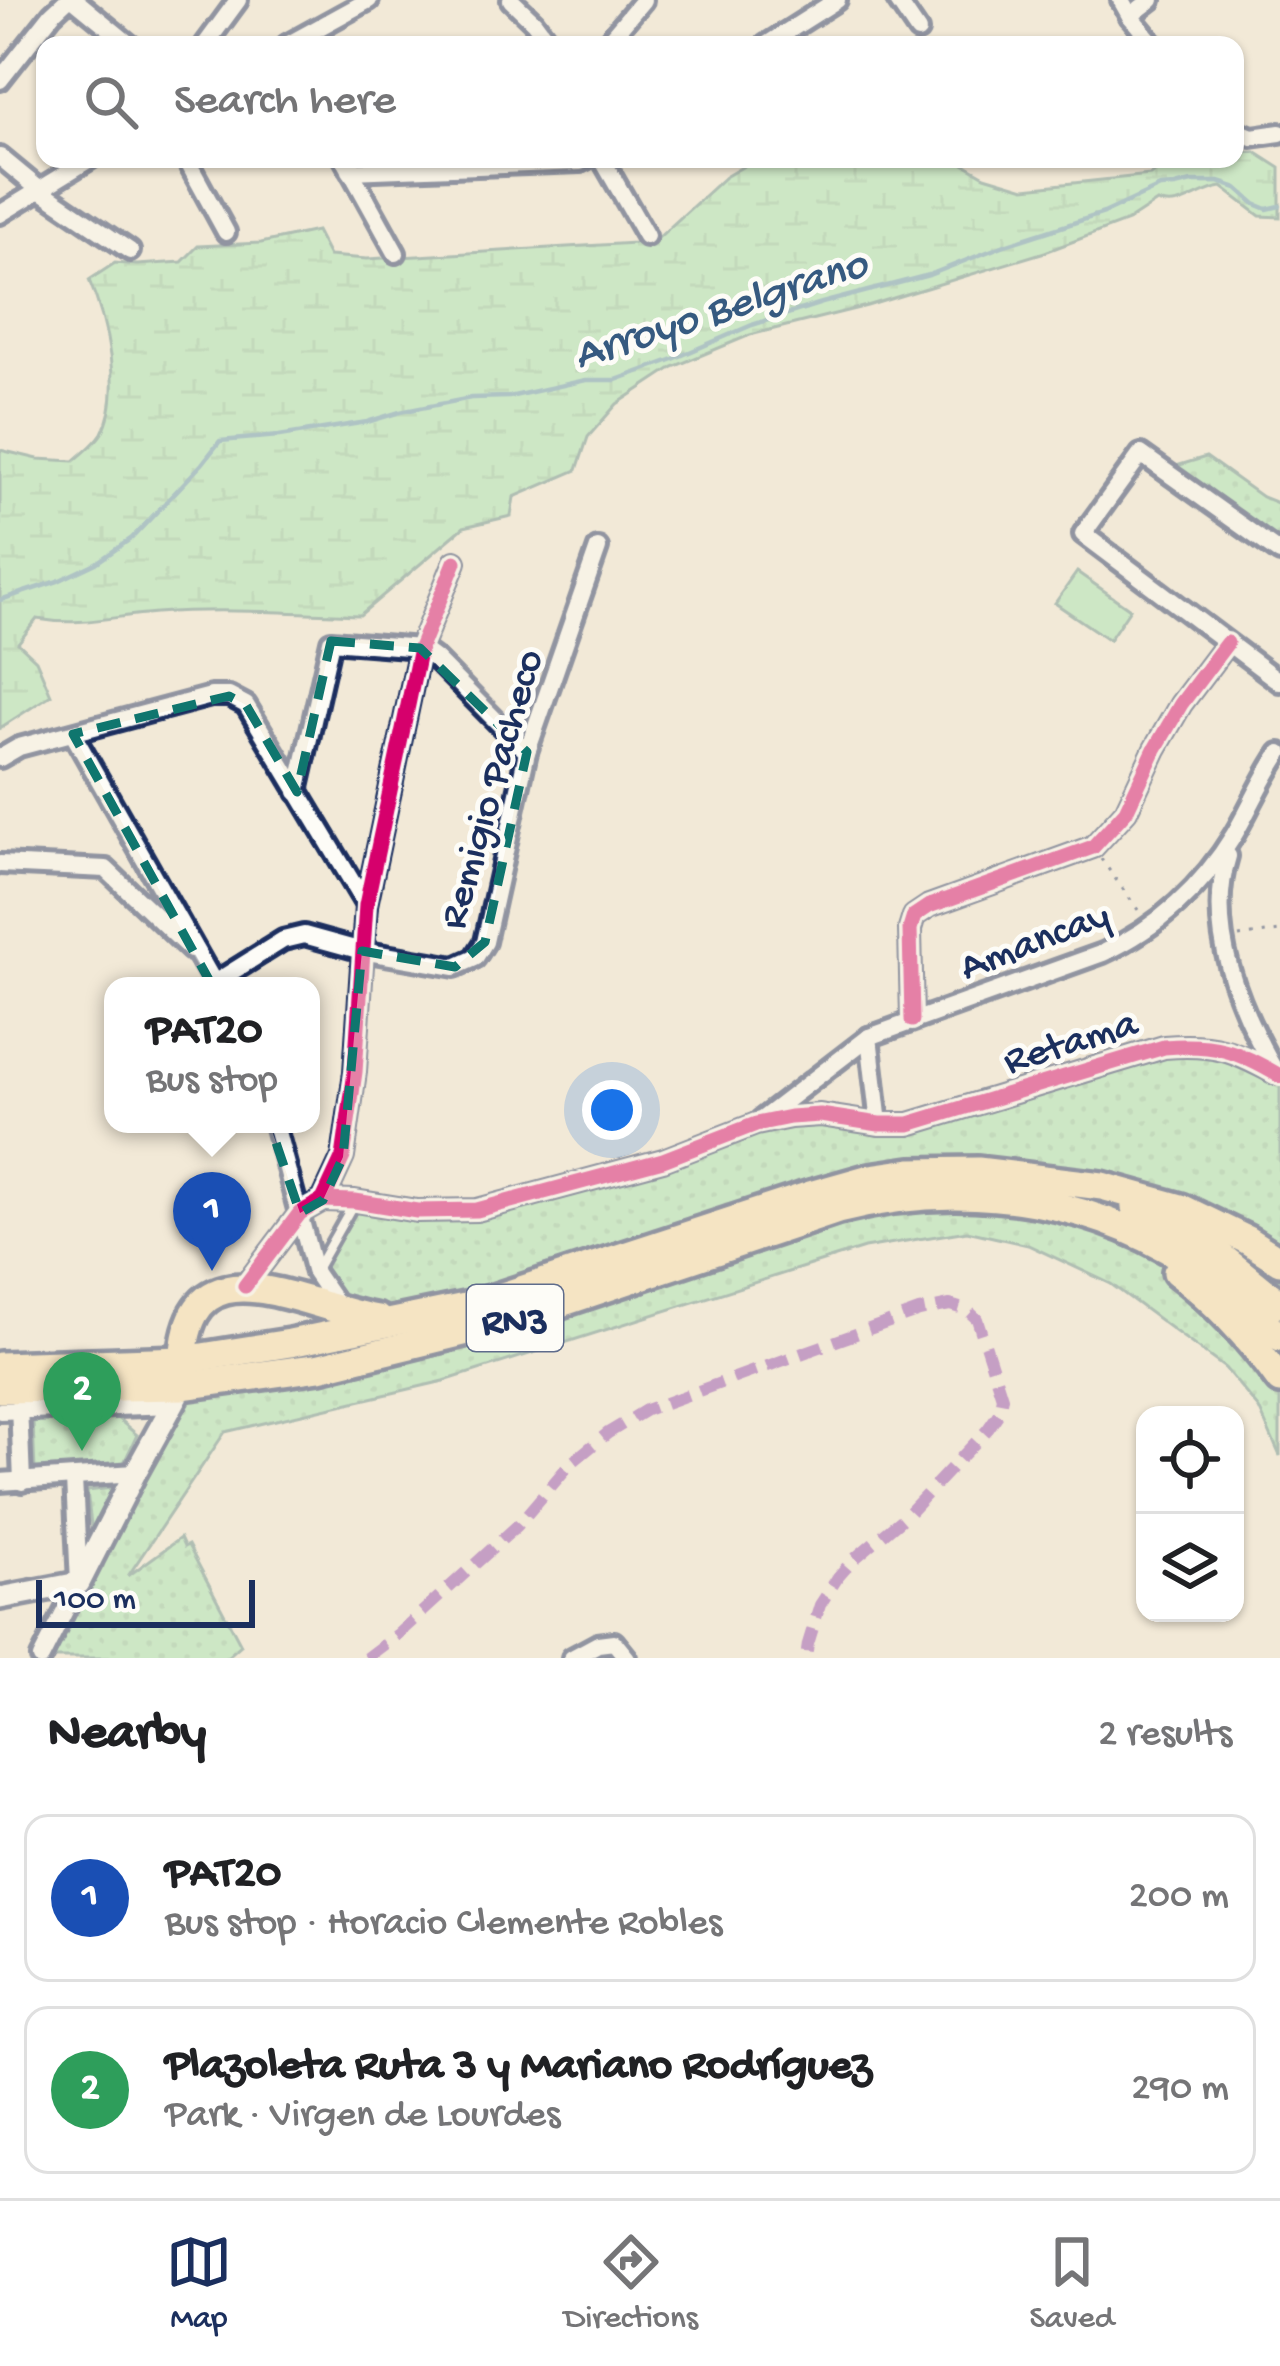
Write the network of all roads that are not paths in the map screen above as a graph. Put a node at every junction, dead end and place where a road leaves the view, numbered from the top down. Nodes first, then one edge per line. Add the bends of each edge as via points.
1 (71, 0) edge
2 (238, 0) edge
3 (369, 0) edge
4 (511, 0) edge
5 (643, 0) edge
6 (818, 0) edge
7 (837, 0) edge
8 (897, 0) edge
9 (1151, 0) edge
10 (1125, 8) edge
11 (799, 24) junction
12 (918, 31) dead end
13 (118, 36) edge
14 (212, 36) edge
15 (303, 36) edge
16 (544, 36) edge
17 (613, 36) edge
18 (780, 36) edge
19 (1147, 36) edge
20 (0, 80) edge
21 (1244, 133) edge
22 (1280, 133) edge
23 (0, 157) edge
24 (75, 168) edge
25 (191, 168) edge
26 (349, 168) edge
27 (607, 168) edge
28 (40, 190) junction
29 (0, 214) edge
30 (226, 232) dead end
31 (646, 236) dead end
32 (130, 251) dead end
33 (397, 253) dead end
34 (598, 548) dead end
35 (1280, 554) edge
36 (455, 562) dead end
37 (1227, 643) junction
38 (421, 648) junction
39 (1280, 682) edge
40 (73, 734) junction
41 (527, 752) junction
42 (1280, 753) edge
43 (0, 758) edge
44 (298, 792) junction
45 (1236, 832) junction
46 (0, 864) edge
47 (106, 868) junction
48 (160, 885) junction
49 (366, 905) junction
50 (362, 951) junction
51 (204, 963) junction
52 (211, 977) edge
53 (226, 977) edge
54 (912, 1020) junction
55 (868, 1037) junction
56 (1278, 1075) edge
57 (756, 1124) junction
58 (879, 1124) junction
59 (278, 1133) edge
60 (1037, 1177) junction
61 (323, 1200) junction
62 (355, 1201) junction
63 (300, 1213) junction
64 (1105, 1220) junction
65 (1280, 1261) edge
66 (315, 1273) junction
67 (245, 1286) junction
68 (1280, 1304) edge
69 (344, 1313) junction
70 (402, 1321) junction
71 (1280, 1337) edge
72 (0, 1366) edge
73 (1280, 1379) edge
74 (180, 1384) junction
75 (10, 1400) edge
76 (135, 1473) junction
77 (74, 1478) junction
78 (0, 1482) edge
79 (22, 1482) junction
80 (79, 1583) junction
81 (0, 1598) edge
82 (41, 1658) edge
83 (572, 1658) edge
84 (627, 1658) edge

1 - 13 street
1 - 20 street
2 - 14 street
3 - 15 street
4 - 16 street
5 - 17 street
6 - 11 street
7 - 11 street
8 - 12 street
9 - 10 street
10 - 19 street
11 - 18 street
21 - 22 street
23 - 28 street
24 - 28 street
25 - 30 street
26 - 33 street
27 - 31 street
28 - 29 street
28 - 32 street
34 - 41 street, Remigio Pacheco
35 - 37 street via 1141,454 1083,534
36 - 38 street
37 - 39 street
37 - 54 street via 1180,704 1126,812 1093,847 914,916
38 - 41 street
38 - 44 street via 331,640
38 - 49 street
40 - 43 street
40 - 44 street via 229,696 246,705
40 - 48 street
41 - 50 street, Remigio Pacheco via 475,958 455,967
42 - 45 street, Amancay
44 - 49 street
45 - 54 street, Amancay via 1192,891 1127,942
45 - 56 street via 1222,877 1230,969
46 - 47 street
47 - 48 street
47 - 51 street
48 - 51 street
49 - 50 street
50 - 53 street via 304,935
50 - 61 street via 346,1144
51 - 52 street
54 - 55 street, Amancay
55 - 57 street, Amancay
55 - 58 street
56 - 58 street, Retama via 1232,1051 1164,1047 909,1124
57 - 58 street, Retama via 820,1114
57 - 62 street via 663,1160 477,1210
59 - 63 street
60 - 65 highway via 1181,1208
60 - 68 highway, RN3 via 1106,1196 1193,1237
60 - 70 highway, RN3 via 951,1171 870,1178 475,1305
61 - 62 street
61 - 63 street
62 - 66 lane
63 - 66 street
63 - 67 street
64 - 71 highway, RN3 via 1192,1264
64 - 73 highway via 1188,1281
64 - 74 highway, RN3 via 977,1194 865,1203 501,1323 320,1367
66 - 69 street
67 - 69 highway
67 - 74 highway via 219,1292 197,1310
69 - 70 highway
70 - 74 highway, RN3
72 - 74 highway, RN3
74 - 75 highway, RN3
74 - 76 street
75 - 79 street
76 - 77 street
76 - 80 street
77 - 79 street
77 - 80 street
78 - 79 street
80 - 81 street
80 - 82 street
83 - 84 street via 614,1642

